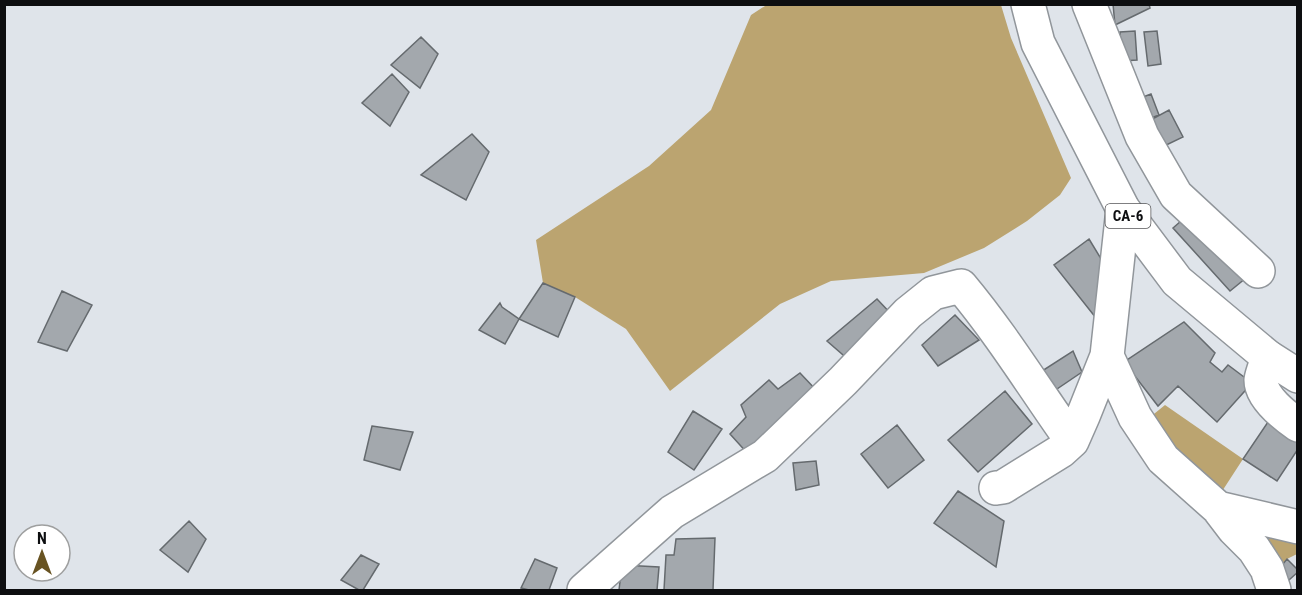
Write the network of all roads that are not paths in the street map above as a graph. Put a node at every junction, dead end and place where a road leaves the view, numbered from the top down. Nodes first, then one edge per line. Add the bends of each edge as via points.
1 (1028, 4) edge
2 (1089, 4) edge
3 (1122, 209) junction
4 (1258, 271) dead end
5 (1107, 356) junction
6 (1268, 357) junction
7 (1298, 376) edge
8 (1298, 425) edge
9 (1072, 441) junction
10 (996, 488) dead end
11 (1218, 508) junction
12 (1298, 527) edge
13 (584, 591) edge
14 (1274, 591) edge

1 - 3 main road, CA-6 via 1038,43
2 - 4 main road via 1142,136 1176,195
3 - 5 main road
3 - 6 main road, CA-6 via 1177,281
5 - 9 main road
5 - 11 main road via 1135,417 1163,459
6 - 7 main road, CA-6
6 - 8 main road via 1261,382 1266,394 1280,413
9 - 10 main road via 1061,452
9 - 13 main road via 961,286 933,293 908,313 765,456 672,512
11 - 12 main road
11 - 14 main road via 1268,569

